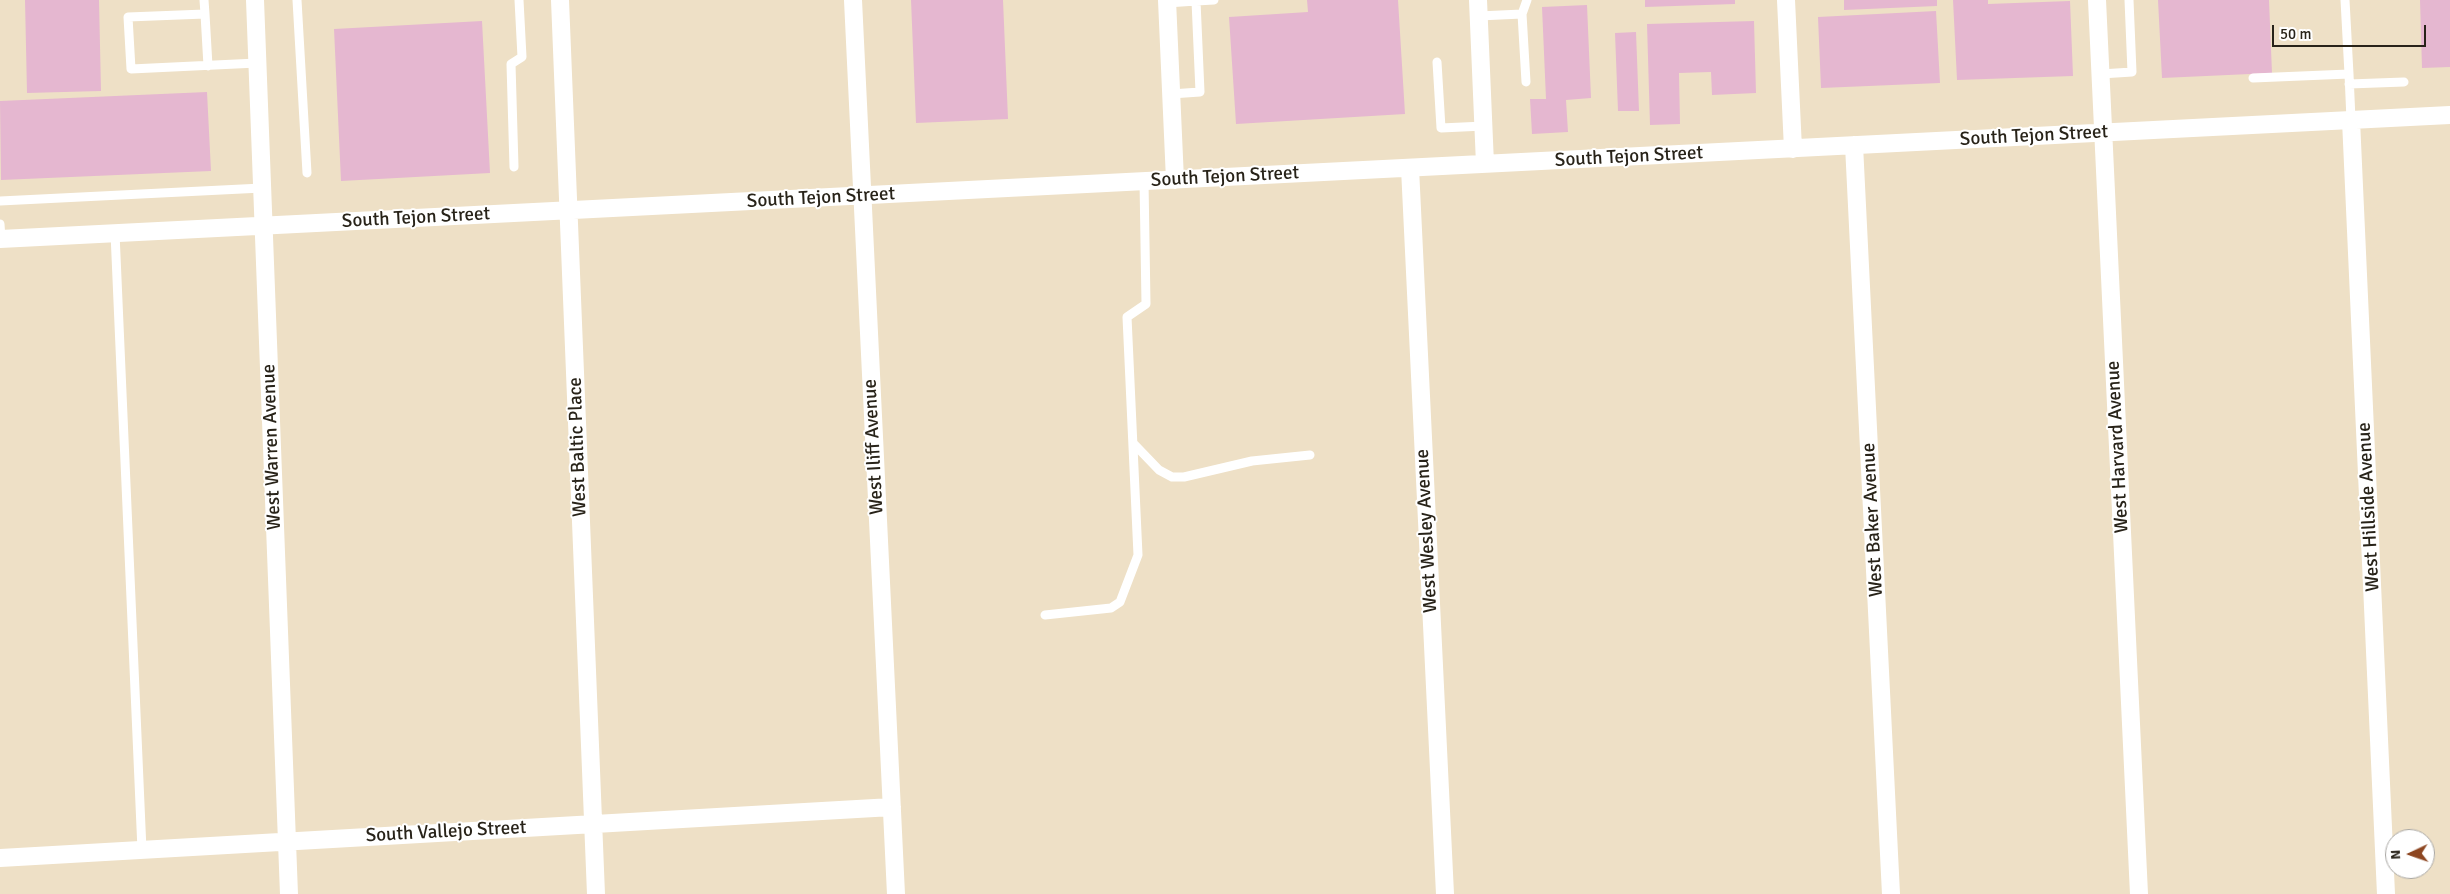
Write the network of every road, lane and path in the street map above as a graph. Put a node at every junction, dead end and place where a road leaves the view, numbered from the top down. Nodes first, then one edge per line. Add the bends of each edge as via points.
1 (204, 0) edge
2 (255, 0) edge
3 (297, 0) edge
4 (519, 0) edge
5 (560, 0) edge
6 (853, 0) edge
7 (1214, 0) edge
8 (1527, 0) edge
9 (1786, 0) edge
10 (2097, 0) edge
11 (2130, 0) edge
12 (2345, 0) edge
13 (1167, 1) edge
14 (1196, 1) edge
15 (1478, 8) edge
16 (205, 14) junction
17 (1522, 14) junction
18 (1438, 62) dead end
19 (258, 63) junction
20 (208, 66) junction
21 (2101, 74) junction
22 (2349, 74) junction
23 (2253, 78) dead end
24 (1526, 82) dead end
25 (2404, 82) dead end
26 (2350, 84) junction
27 (1171, 94) junction
28 (2450, 115) edge
29 (2351, 120) junction
30 (1484, 126) junction
31 (2104, 133) junction
32 (1854, 145) junction
33 (1793, 149) junction
34 (1486, 164) junction
35 (514, 167) dead end
36 (1410, 168) junction
37 (306, 173) dead end
38 (1175, 180) junction
39 (1144, 181) junction
40 (262, 188) junction
41 (862, 196) junction
42 (0, 201) edge
43 (568, 210) junction
44 (264, 226) junction
45 (115, 233) junction
46 (0, 234) edge
47 (1134, 444) junction
48 (1310, 455) dead end
49 (1045, 615) dead end
50 (892, 807) junction
51 (593, 824) junction
52 (287, 842) junction
53 (142, 850) junction
54 (0, 858) edge
55 (289, 894) edge
56 (596, 894) edge
57 (896, 894) edge
58 (1445, 894) edge
59 (1891, 894) edge
60 (2139, 894) edge
61 (2386, 894) edge

1 - 16 lane
2 - 19 street, West Warren Avenue
3 - 37 lane
4 - 35 lane via 522,57 511,64
5 - 43 street, West Baltic Place
6 - 41 street, West Iliff Avenue
7 - 14 lane
8 - 17 lane
9 - 33 street
10 - 21 street, West Harvard Avenue
11 - 21 lane via 2132,72
12 - 22 lane
13 - 14 lane
13 - 27 street
14 - 27 lane via 1200,92
15 - 17 lane
15 - 30 street
16 - 20 lane
16 - 20 lane via 128,17 131,69
17 - 24 lane
18 - 30 lane via 1441,128
19 - 20 lane
19 - 40 street, West Warren Avenue
21 - 31 street, West Harvard Avenue
22 - 23 lane
22 - 26 lane
25 - 26 lane
26 - 29 lane
27 - 38 street
28 - 29 street, South Tejon Street
29 - 31 street, South Tejon Street
29 - 61 street, West Hillside Avenue
30 - 34 street
31 - 32 street, South Tejon Street
31 - 60 street, West Harvard Avenue
32 - 33 street, South Tejon Street
32 - 59 street, West Baker Avenue
33 - 34 street, South Tejon Street
34 - 36 street, South Tejon Street
36 - 38 street, South Tejon Street
36 - 58 street, West Wesley Avenue
38 - 39 street, South Tejon Street
39 - 41 street, South Tejon Street
39 - 47 lane via 1146,304 1127,317
40 - 42 lane
40 - 44 street, West Warren Avenue
41 - 43 street, South Tejon Street
41 - 50 street, West Iliff Avenue
43 - 44 street, South Tejon Street
43 - 51 street, West Baltic Place
44 - 45 street, South Tejon Street
44 - 52 street, West Warren Avenue
45 - 46 street, South Tejon Street
45 - 53 lane
47 - 48 lane via 1158,470 1184,478 1252,461
47 - 49 lane via 1138,555 1120,602 1110,608
50 - 51 street, South Vallejo Street
50 - 57 street, West Iliff Avenue
51 - 52 street, South Vallejo Street
51 - 56 street, West Baltic Place
52 - 53 street, South Vallejo Street
52 - 55 street, West Warren Avenue
53 - 54 street, South Vallejo Street

